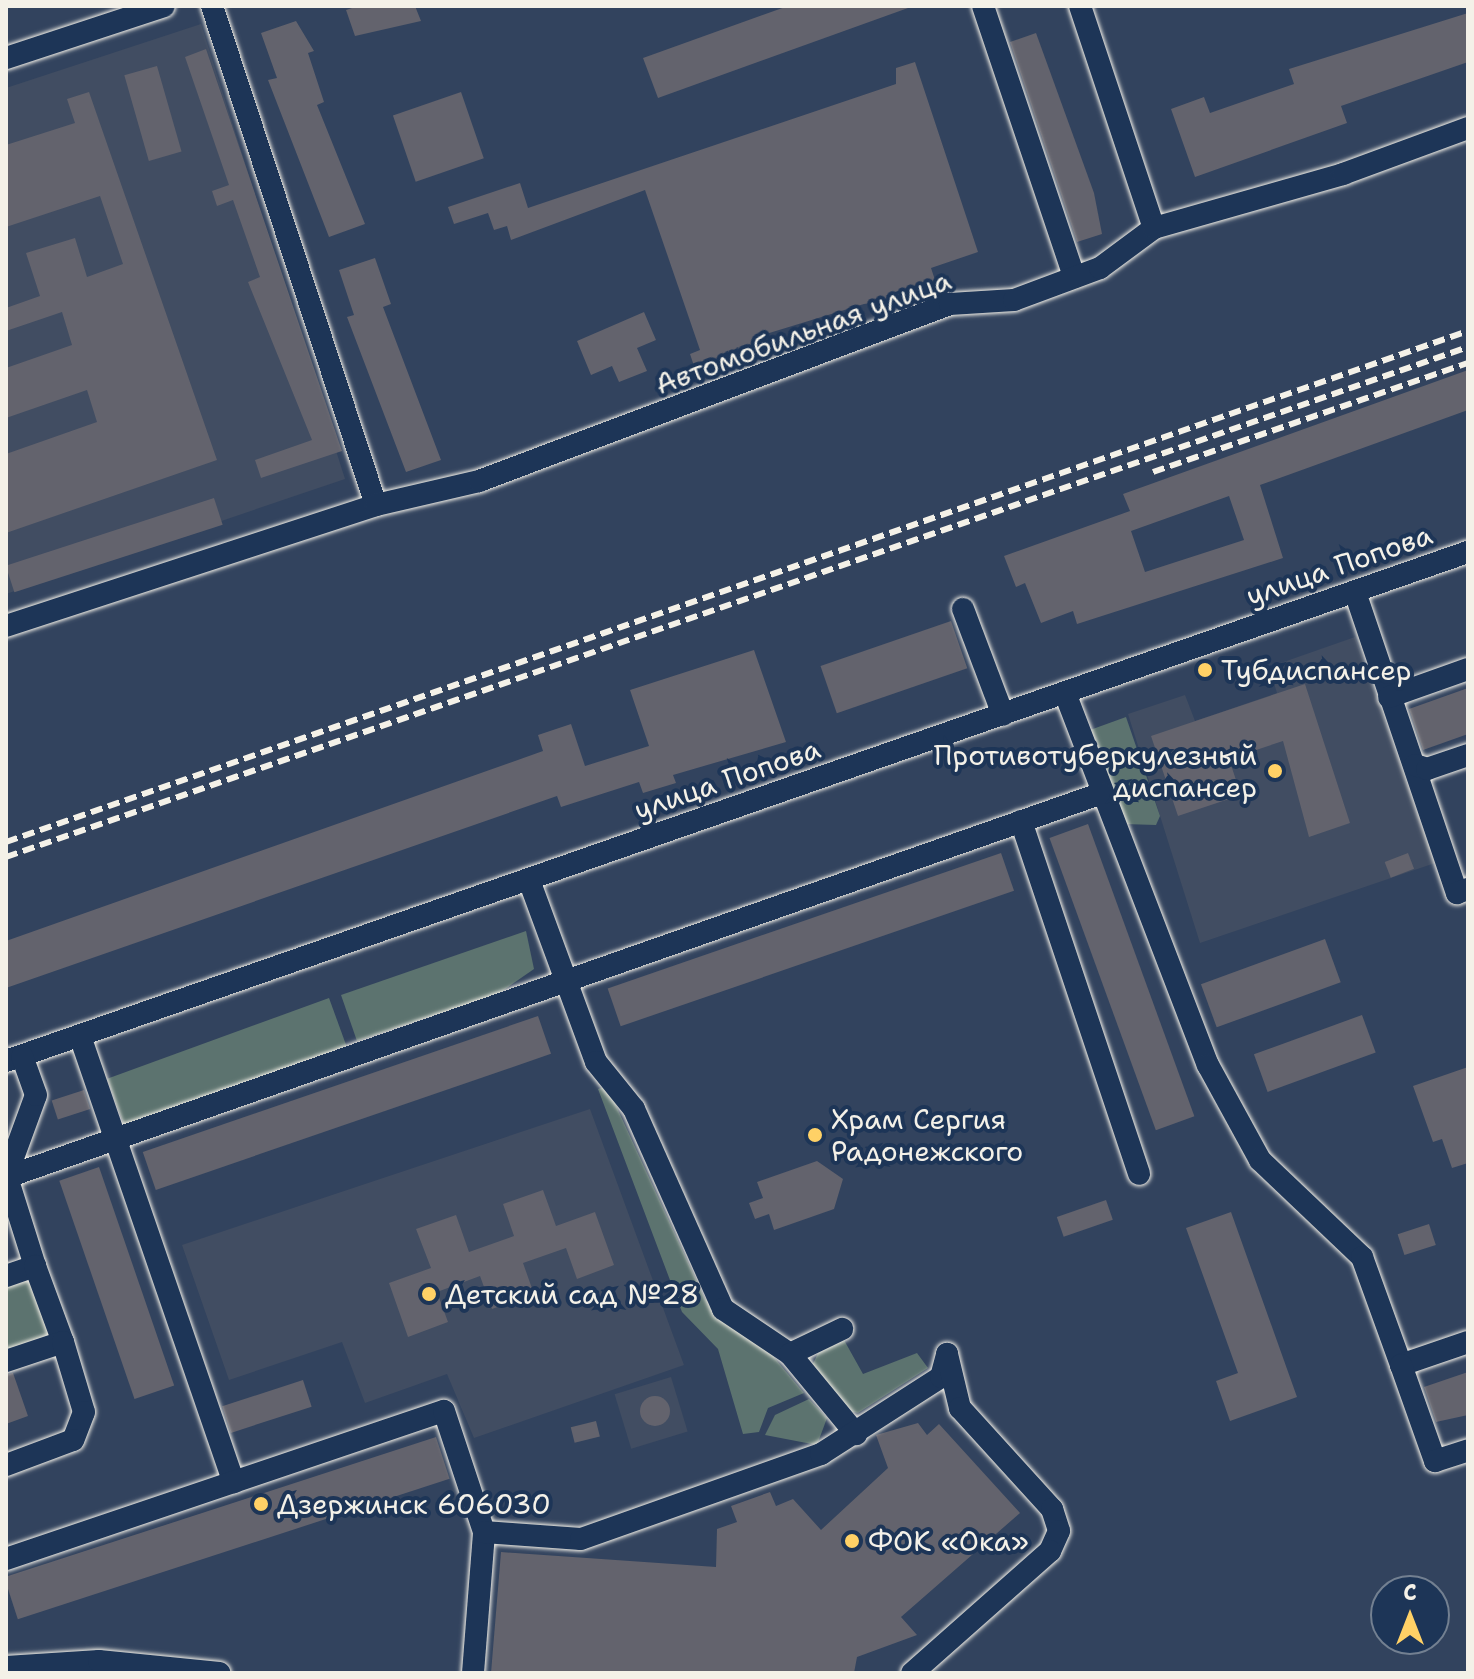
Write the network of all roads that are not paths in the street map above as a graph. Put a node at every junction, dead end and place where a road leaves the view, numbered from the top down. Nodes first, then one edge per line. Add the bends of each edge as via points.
1 (164, 6) edge
2 (212, 6) edge
3 (983, 6) edge
4 (1080, 6) edge
5 (104, 15) edge
6 (6, 58) edge
7 (1468, 128) edge
8 (1154, 228) junction
9 (1074, 277) junction
10 (376, 505) junction
11 (1468, 552) edge
12 (1355, 592) junction
13 (963, 609) dead end
14 (6, 626) edge
15 (1468, 669) edge
16 (1065, 693) junction
17 (1389, 697) junction
18 (1003, 715) junction
19 (1468, 755) edge
20 (1415, 765) junction
21 (1102, 793) junction
22 (1021, 821) junction
23 (529, 880) junction
24 (1468, 889) edge
25 (568, 979) junction
26 (80, 1036) junction
27 (14, 1058) edge
28 (117, 1137) junction
29 (1139, 1174) dead end
30 (6, 1177) edge
31 (35, 1266) junction
32 (6, 1276) edge
33 (842, 1329) dead end
34 (63, 1342) junction
35 (1468, 1342) edge
36 (790, 1354) junction
37 (6, 1361) edge
38 (1401, 1365) junction
39 (856, 1434) junction
40 (1468, 1450) edge
41 (6, 1465) edge
42 (234, 1482) junction
43 (484, 1532) junction
44 (6, 1559) edge
45 (6, 1667) edge
46 (219, 1673) edge
47 (473, 1673) edge
48 (912, 1673) edge

1 - 5 street
2 - 10 street
3 - 9 street
4 - 8 street
5 - 6 street
7 - 8 street, Автомобильная улица via 1343,174
8 - 9 street, Автомобильная улица
9 - 10 street, Автомобильная улица via 1014,300 950,304 479,481
10 - 14 street, Автомобильная улица
11 - 12 street, улица Попова
12 - 16 street, улица Попова
12 - 17 street
13 - 18 street
15 - 17 street
16 - 18 street, улица Попова
16 - 21 street
17 - 20 street
18 - 23 street, улица Попова
19 - 20 street via 1427,769
20 - 24 street via 1457,893
21 - 22 street
21 - 38 street via 1208,1065 1260,1160 1362,1257
22 - 25 street
22 - 29 street
23 - 25 street
23 - 26 street, улица Попова
25 - 28 street
25 - 36 street via 596,1062 634,1109 723,1309
26 - 27 street, улица Попова
26 - 28 street
27 - 30 street via 36,1095
28 - 30 street
28 - 42 street
30 - 31 street
31 - 32 street
31 - 34 street
33 - 36 street
34 - 37 street
34 - 41 street via 84,1412 73,1440
35 - 38 street
36 - 39 street
38 - 40 street via 1435,1461
39 - 43 street via 821,1454 581,1539
39 - 48 street via 941,1377 947,1354 960,1408 1052,1509 1059,1531 1050,1551
42 - 43 street via 444,1411
42 - 44 street
43 - 47 street
45 - 46 street via 99,1661

